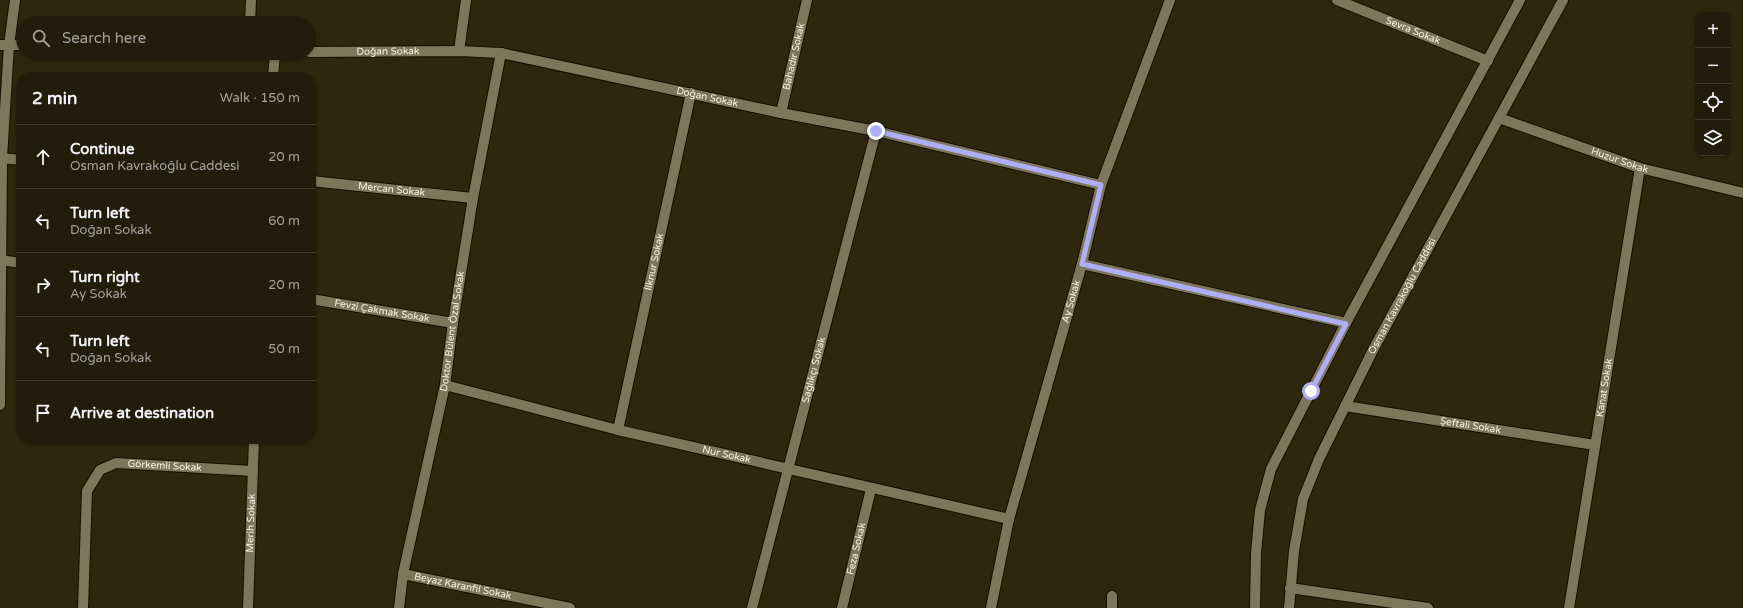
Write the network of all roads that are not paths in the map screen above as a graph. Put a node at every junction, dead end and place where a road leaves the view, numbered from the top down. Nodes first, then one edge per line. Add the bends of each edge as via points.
1 (15, 0) edge
2 (251, 0) edge
3 (466, 0) edge
4 (807, 0) edge
5 (1170, 0) edge
6 (1338, 0) edge
7 (1520, 0) edge
8 (1563, 0) edge
9 (250, 16) edge
10 (4, 45) edge
11 (16, 45) edge
12 (459, 51) junction
13 (316, 52) edge
14 (501, 53) junction
15 (274, 60) edge
16 (1488, 61) junction
17 (273, 72) edge
18 (692, 93) junction
19 (781, 113) junction
20 (1499, 118) junction
21 (876, 131) junction
22 (1, 158) edge
23 (16, 160) edge
24 (1640, 168) junction
25 (316, 182) edge
26 (1101, 185) junction
27 (1743, 193) edge
28 (473, 198) junction
29 (1, 260) edge
30 (16, 262) edge
31 (1082, 264) junction
32 (316, 300) edge
33 (453, 323) junction
34 (1346, 324) junction
35 (445, 384) junction
36 (0, 388) edge
37 (0, 405) edge
38 (1345, 406) junction
39 (618, 430) junction
40 (254, 444) edge
41 (1595, 445) junction
42 (789, 469) junction
43 (253, 471) junction
44 (871, 489) junction
45 (1009, 519) junction
46 (403, 574) junction
47 (1290, 588) junction
48 (1112, 596) dead end
49 (83, 608) edge
50 (248, 608) edge
51 (399, 608) edge
52 (570, 608) edge
53 (752, 608) edge
54 (842, 608) edge
55 (991, 608) edge
56 (1112, 608) edge
57 (1255, 608) edge
58 (1289, 608) edge
59 (1428, 608) edge
60 (1569, 608) edge

1 - 10 street
2 - 9 street
3 - 12 street
4 - 19 street, Bahadır Sokak
5 - 26 street, Ay Sokak
6 - 16 street, Sevra Sokak
7 - 16 street
8 - 20 street, Osman Kavrakoğlu Caddesi
10 - 11 street
10 - 22 street
12 - 13 street, Doğan Sokak
12 - 14 street, Doğan Sokak
14 - 18 street, Doğan Sokak
14 - 28 street, Doktor Bülent Özal Sokak
15 - 17 street
16 - 34 street
18 - 19 street, Doğan Sokak
18 - 39 street, İlknur Sokak
19 - 21 street, Doğan Sokak
20 - 24 street, Huzur Sokak
20 - 38 street, Osman Kavrakoğlu Caddesi via 1380,336
21 - 26 street, Doğan Sokak
21 - 42 street, Sağlıkçı Sokak
22 - 23 street
22 - 29 street
24 - 27 street, Huzur Sokak
24 - 41 street, Kanat Sokak
25 - 28 street, Mercan Sokak
26 - 31 street, Ay Sokak
28 - 33 street, Doktor Bülent Özal Sokak
29 - 30 street
29 - 36 street
31 - 34 street
31 - 45 street, Ay Sokak
32 - 33 street, Fevzi Çakmak Sokak
33 - 35 street, Doktor Bülent Özal Sokak
34 - 57 street via 1271,468 1260,510
35 - 39 street, Nur Sokak
35 - 46 street, Doktor Bülent Özal Sokak
36 - 37 street
38 - 41 street, Şeftali Sokak
38 - 47 street, Osman Kavrakoğlu Caddesi via 1303,498
39 - 42 street, Nur Sokak
40 - 43 street, Merih Sokak
41 - 60 street, Kanat Sokak
42 - 44 street, Nur Sokak
42 - 53 street, Sağlıkçı Sokak
43 - 49 street, Görkemli Sokak via 116,463 100,470 87,491
43 - 50 street, Merih Sokak
44 - 45 street, Nur Sokak
44 - 54 street, Feza Sokak
45 - 55 street, Ay Sokak
46 - 51 street, Doktor Bülent Özal Sokak
46 - 52 street, Beyaz Karanfil Sokak
47 - 58 street, Osman Kavrakoğlu Caddesi
47 - 59 street
48 - 56 street

